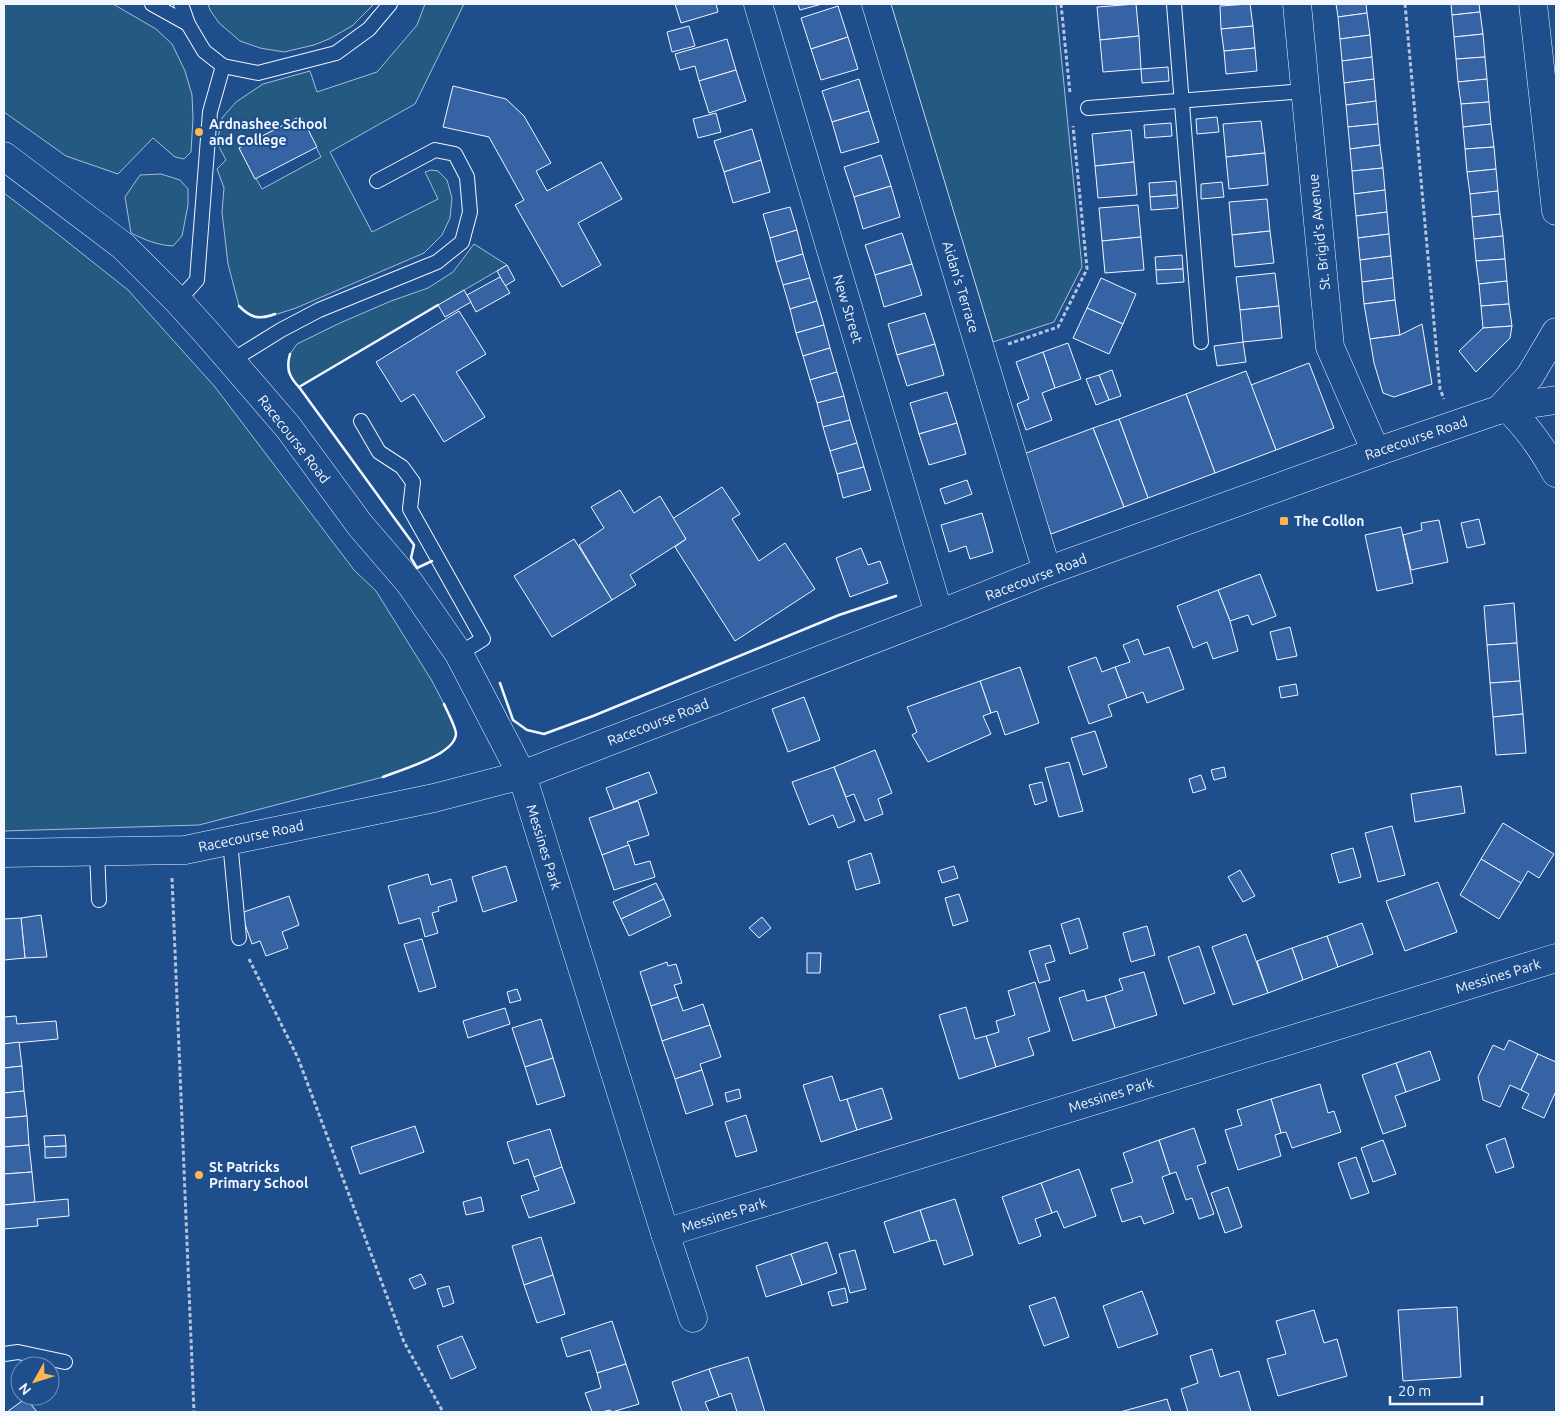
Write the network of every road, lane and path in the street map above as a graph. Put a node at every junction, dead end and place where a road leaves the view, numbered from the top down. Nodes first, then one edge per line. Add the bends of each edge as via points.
1 (152, 4) edge
2 (181, 4) edge
3 (390, 4) edge
4 (758, 4) edge
5 (876, 4) edge
6 (1061, 4) edge
7 (1174, 4) edge
8 (1297, 4) edge
9 (1405, 4) edge
10 (1533, 4) edge
11 (188, 24) junction
12 (223, 66) junction
13 (1305, 92) junction
14 (1181, 101) junction
15 (1071, 102) dead end
16 (1088, 108) dead end
17 (1073, 122) dead end
18 (4, 156) edge
19 (1554, 174) edge
20 (377, 182) dead end
21 (1556, 211) edge
22 (178, 301) junction
23 (1556, 332) edge
24 (1201, 342) dead end
25 (981, 353) junction
26 (231, 361) junction
27 (1556, 400) edge
28 (1503, 408) junction
29 (361, 421) dead end
30 (1452, 426) junction
31 (1376, 452) junction
32 (1556, 473) edge
33 (1047, 571) junction
34 (939, 614) junction
35 (459, 654) junction
36 (522, 775) junction
37 (230, 841) junction
38 (96, 852) junction
39 (4, 853) edge
40 (171, 875) dead end
41 (99, 900) dead end
42 (239, 938) joint
43 (1556, 958) edge
44 (665, 1233) junction
45 (693, 1318) dead end
46 (4, 1354) edge
47 (65, 1362) dead end
48 (194, 1412) edge
49 (443, 1412) edge

1 - 11 lane
2 - 11 lane
3 - 12 lane via 369,30 336,54 258,73
4 - 34 main road, New Street
5 - 25 main road, Aidan's Terrace
6 - 15 path
7 - 14 lane
8 - 13 main road, St. Brigid's Avenue
9 - 30 path via 1440,389
10 - 19 main road
11 - 12 lane via 204,51
12 - 22 lane via 210,112 197,280
13 - 14 lane
13 - 31 main road, St. Brigid's Avenue via 1330,346
14 - 16 lane
14 - 24 lane
17 - 25 path via 1088,269 1058,327
18 - 22 main road, Racecourse Road via 123,246
19 - 21 main road
20 - 26 lane via 435,150 455,154 467,177 470,212 462,242 437,262 319,310
22 - 26 main road, Racecourse Road
23 - 28 main road via 1530,376
25 - 33 main road, Aidan's Terrace
26 - 35 main road, Racecourse Road via 288,427 360,525 409,582
27 - 28 main road, Racecourse Road
28 - 30 main road, Racecourse Road
28 - 32 main road via 1528,429
29 - 35 lane via 379,452 402,467 413,482 410,510 483,639
30 - 31 main road, Racecourse Road
31 - 33 main road, Racecourse Road
33 - 34 main road, Racecourse Road
34 - 36 main road, Racecourse Road
35 - 36 main road, Racecourse Road
36 - 37 main road, Racecourse Road via 434,798
36 - 44 main road, Messines Park
37 - 38 main road, Racecourse Road via 185,850
37 - 42 lane
38 - 39 main road, Racecourse Road
38 - 41 lane
40 - 48 path
42 - 49 path via 298,1058 404,1342
43 - 44 main road, Messines Park
44 - 45 main road, Messines Park
46 - 47 lane via 18,1352

